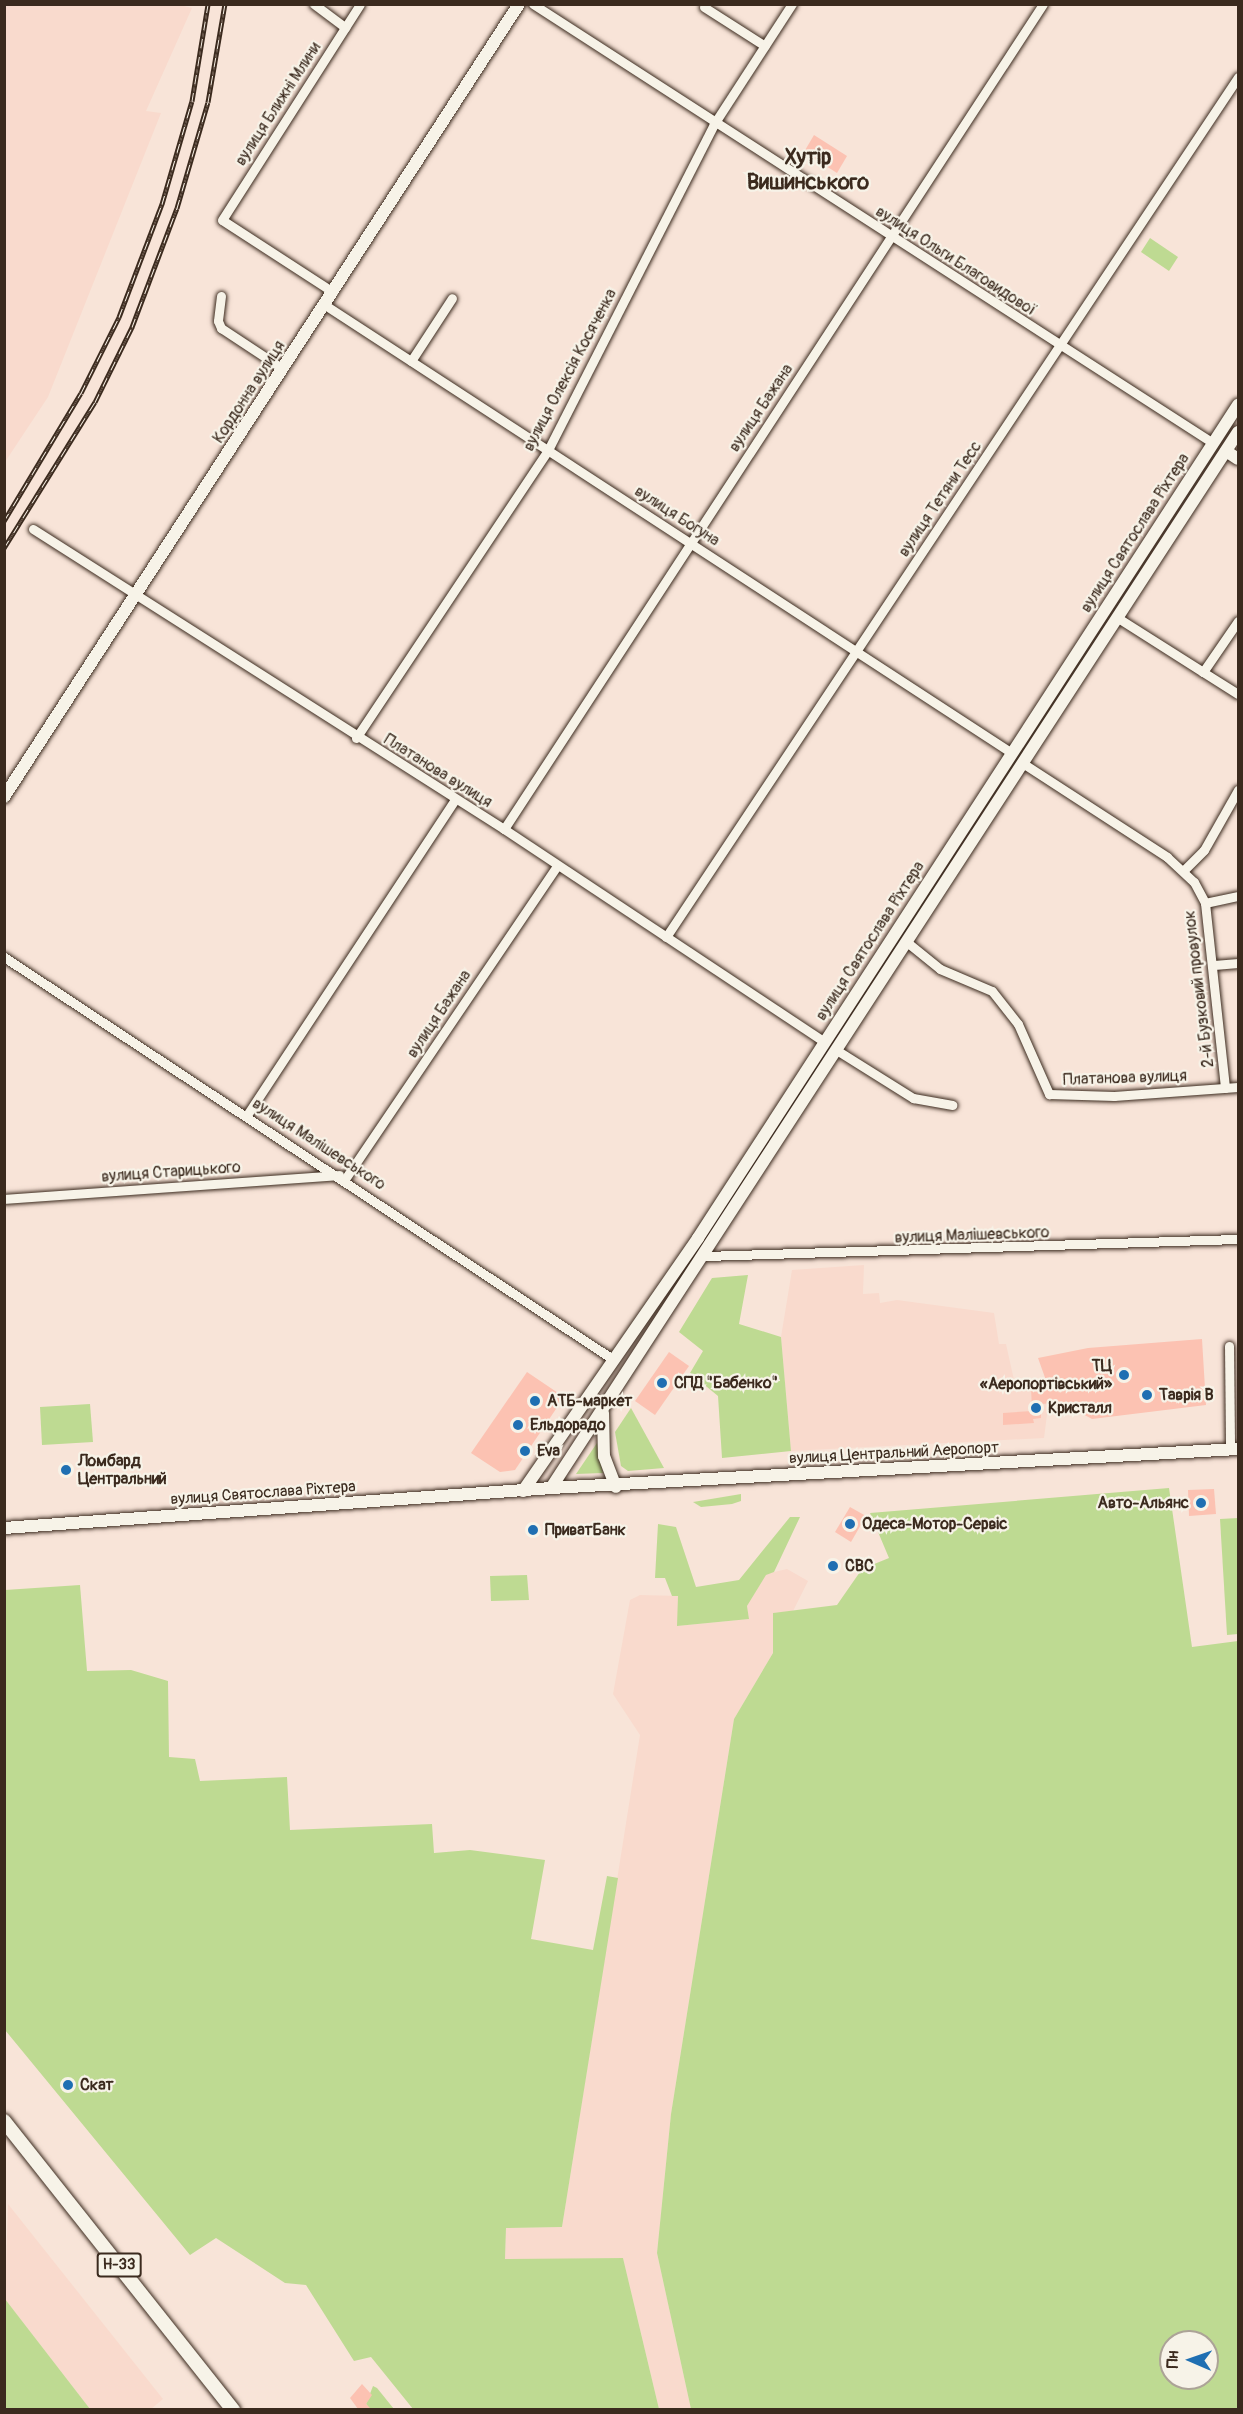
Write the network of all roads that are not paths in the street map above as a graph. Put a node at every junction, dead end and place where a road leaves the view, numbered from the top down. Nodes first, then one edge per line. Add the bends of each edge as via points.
1 (314, 4) edge
2 (360, 4) edge
3 (519, 4) edge
4 (533, 4) edge
5 (792, 4) edge
6 (1044, 4) edge
7 (704, 7) dead end
8 (345, 27) junction
9 (765, 46) junction
10 (1239, 77) edge
11 (714, 124) junction
12 (892, 240) junction
13 (333, 292) junction
14 (221, 296) dead end
15 (452, 298) dead end
16 (325, 305) junction
17 (1059, 346) junction
18 (411, 361) junction
19 (284, 369) junction
20 (1239, 405) edge
21 (1239, 432) edge
22 (1213, 443) junction
23 (548, 450) junction
24 (1226, 451) junction
25 (1239, 459) edge
26 (33, 529) dead end
27 (689, 542) junction
28 (137, 597) junction
29 (1118, 618) junction
30 (1239, 621) edge
31 (856, 651) junction
32 (1203, 672) junction
33 (1239, 694) edge
34 (356, 738) junction
35 (1012, 753) junction
36 (1024, 764) junction
37 (1239, 790) edge
38 (4, 797) edge
39 (455, 801) junction
40 (504, 828) junction
41 (557, 866) junction
42 (1184, 870) junction
43 (1239, 896) edge
44 (1205, 903) junction
45 (666, 937) junction
46 (908, 943) junction
47 (4, 957) edge
48 (1239, 963) edge
49 (1214, 965) junction
50 (825, 1042) junction
51 (838, 1051) junction
52 (1239, 1087) edge
53 (1225, 1088) junction
54 (952, 1106) dead end
55 (247, 1115) junction
56 (342, 1177) junction
57 (4, 1199) edge
58 (1239, 1239) edge
59 (705, 1256) junction
60 (1229, 1346) dead end
61 (614, 1360) junction
62 (603, 1412) junction
63 (1234, 1450) edge
64 (616, 1487) junction
65 (551, 1488) junction
66 (523, 1491) junction
67 (4, 1528) edge
68 (4, 2121) edge
69 (233, 2409) edge

1 - 8 street
2 - 8 street, вулиця Ближні Млини
3 - 13 main road, Кордонна вулиця
4 - 11 street, вулиця Ольги Благовидової
5 - 9 street, вулиця Олексія Косяченка
6 - 12 street, вулиця Бажана
7 - 9 street
8 - 13 street, вулиця Ближні Млини via 222,220
9 - 11 street, вулиця Олексія Косяченка
10 - 17 street, вулиця Тетяни Тесс
11 - 12 street, вулиця Ольги Благовидової
11 - 23 street, вулиця Олексія Косяченка
12 - 17 street, вулиця Ольги Благовидової
12 - 27 street, вулиця Бажана
13 - 16 main road, Кордонна вулиця
14 - 19 street via 221,328
15 - 18 street
16 - 18 street, вулиця Богуна
16 - 19 main road, Кордонна вулиця
17 - 22 street, вулиця Ольги Благовидової
17 - 31 street, вулиця Тетяни Тесс
18 - 23 street, вулиця Богуна
19 - 28 main road, Кордонна вулиця
20 - 22 main road, вулиця Святослава Ріхтера
21 - 24 main road, вулиця Святослава Ріхтера
22 - 35 main road, вулиця Святослава Ріхтера
23 - 27 street, вулиця Богуна
23 - 34 street, вулиця Олексія Косяченка
24 - 25 main road
24 - 29 main road, вулиця Святослава Ріхтера
26 - 28 street, Платанова вулиця
27 - 31 street, вулиця Богуна
27 - 40 street, вулиця Бажана
28 - 34 street, Платанова вулиця
28 - 38 main road, Кордонна вулиця
29 - 32 street
29 - 36 main road, вулиця Святослава Ріхтера
30 - 32 street
31 - 35 street, вулиця Богуна
31 - 45 street, вулиця Тетяни Тесс
32 - 33 street
34 - 39 street, Платанова вулиця
35 - 50 main road, вулиця Святослава Ріхтера
36 - 42 street, 2-й Бузковий провулок
36 - 46 main road, вулиця Святослава Ріхтера
37 - 42 street via 1204,850
39 - 40 street, Платанова вулиця
39 - 55 street
40 - 41 street, Платанова вулиця
41 - 45 street, Платанова вулиця
41 - 56 street, вулиця Бажана
42 - 44 street, 2-й Бузковий провулок
43 - 44 street
44 - 49 street, 2-й Бузковий провулок
45 - 50 street, Платанова вулиця
46 - 51 main road, вулиця Святослава Ріхтера
46 - 53 street, Платанова вулиця via 940,969 992,991 1018,1024 1048,1094 1114,1096
47 - 55 street, вулиця Малішевського
48 - 49 street
49 - 53 street, 2-й Бузковий провулок
50 - 61 main road, вулиця Святослава Ріхтера
51 - 54 street via 913,1098
51 - 59 main road, вулиця Святослава Ріхтера
52 - 53 street, Платанова вулиця
55 - 56 street, вулиця Малішевського
56 - 57 street, вулиця Старицького
56 - 61 street, вулиця Малішевського
58 - 59 street, вулиця Малішевського
59 - 62 main road, вулиця Святослава Ріхтера
60 - 63 street
61 - 66 main road, вулиця Святослава Ріхтера
62 - 64 main road via 604,1456
62 - 65 main road, вулиця Святослава Ріхтера
63 - 64 main road, вулиця Центральний Аеропорт
64 - 65 main road, вулиця Центральний Аеропорт
65 - 66 main road, вулиця Святослава Ріхтера
66 - 67 main road, вулиця Святослава Ріхтера
68 - 69 main road, Н-33

